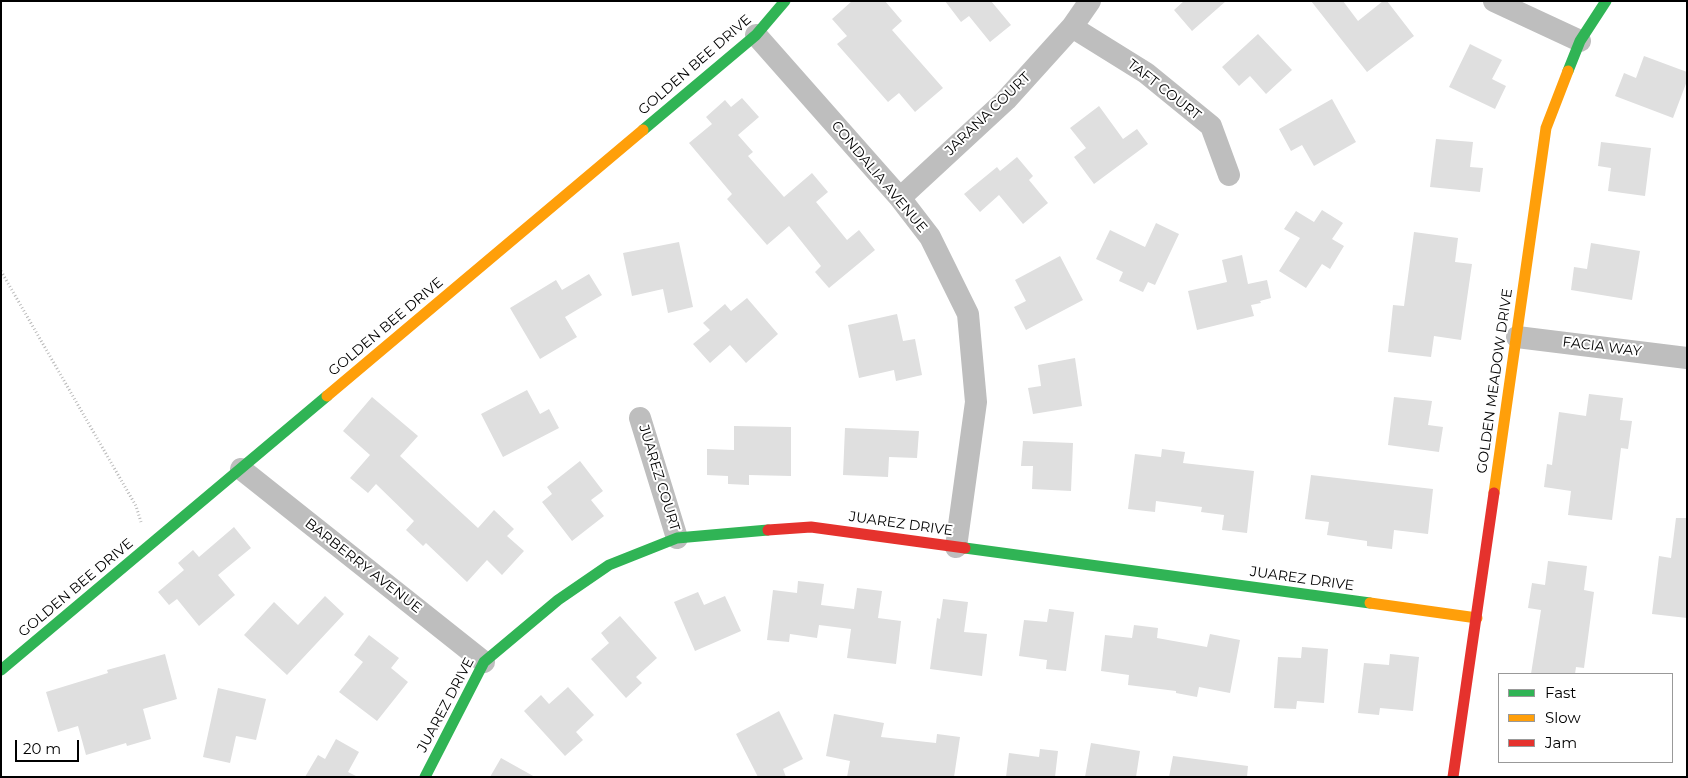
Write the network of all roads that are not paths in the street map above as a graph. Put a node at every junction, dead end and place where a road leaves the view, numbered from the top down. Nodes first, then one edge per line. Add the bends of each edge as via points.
1 (784, 1) edge
2 (1090, 1) edge
3 (1494, 1) edge
4 (1606, 1) edge
5 (1072, 27) junction
6 (756, 35) junction
7 (1580, 41) junction
8 (1229, 176) dead end
9 (900, 198) junction
10 (1517, 336) junction
11 (1687, 358) edge
12 (640, 418) dead end
13 (241, 469) junction
14 (677, 538) junction
15 (956, 547) junction
16 (1477, 618) junction
17 (484, 662) junction
18 (1, 670) edge
19 (425, 777) edge
20 (1453, 777) edge

1 - 6 street, GOLDEN BEE DRIVE
2 - 5 street, JARANA COURT
3 - 7 street
4 - 7 street, GOLDEN MEADOW DRIVE
5 - 8 street, TAFT COURT via 1146,73 1211,126
5 - 9 street, JARANA COURT via 1006,100
6 - 9 street, CONDALIA AVENUE
6 - 13 street, GOLDEN BEE DRIVE
7 - 10 street, GOLDEN MEADOW DRIVE via 1546,128
9 - 15 street, CONDALIA AVENUE via 930,237 968,314 976,402
10 - 11 street, FACIA WAY
10 - 16 street, GOLDEN MEADOW DRIVE
12 - 14 street, JUAREZ COURT
13 - 17 street, BARBERRY AVENUE
13 - 18 street, GOLDEN BEE DRIVE
14 - 15 street, JUAREZ DRIVE via 811,527
14 - 17 street, JUAREZ DRIVE via 609,565 558,600
15 - 16 street, JUAREZ DRIVE
16 - 20 street, GOLDEN MEADOW DRIVE
17 - 19 street, JUAREZ DRIVE

